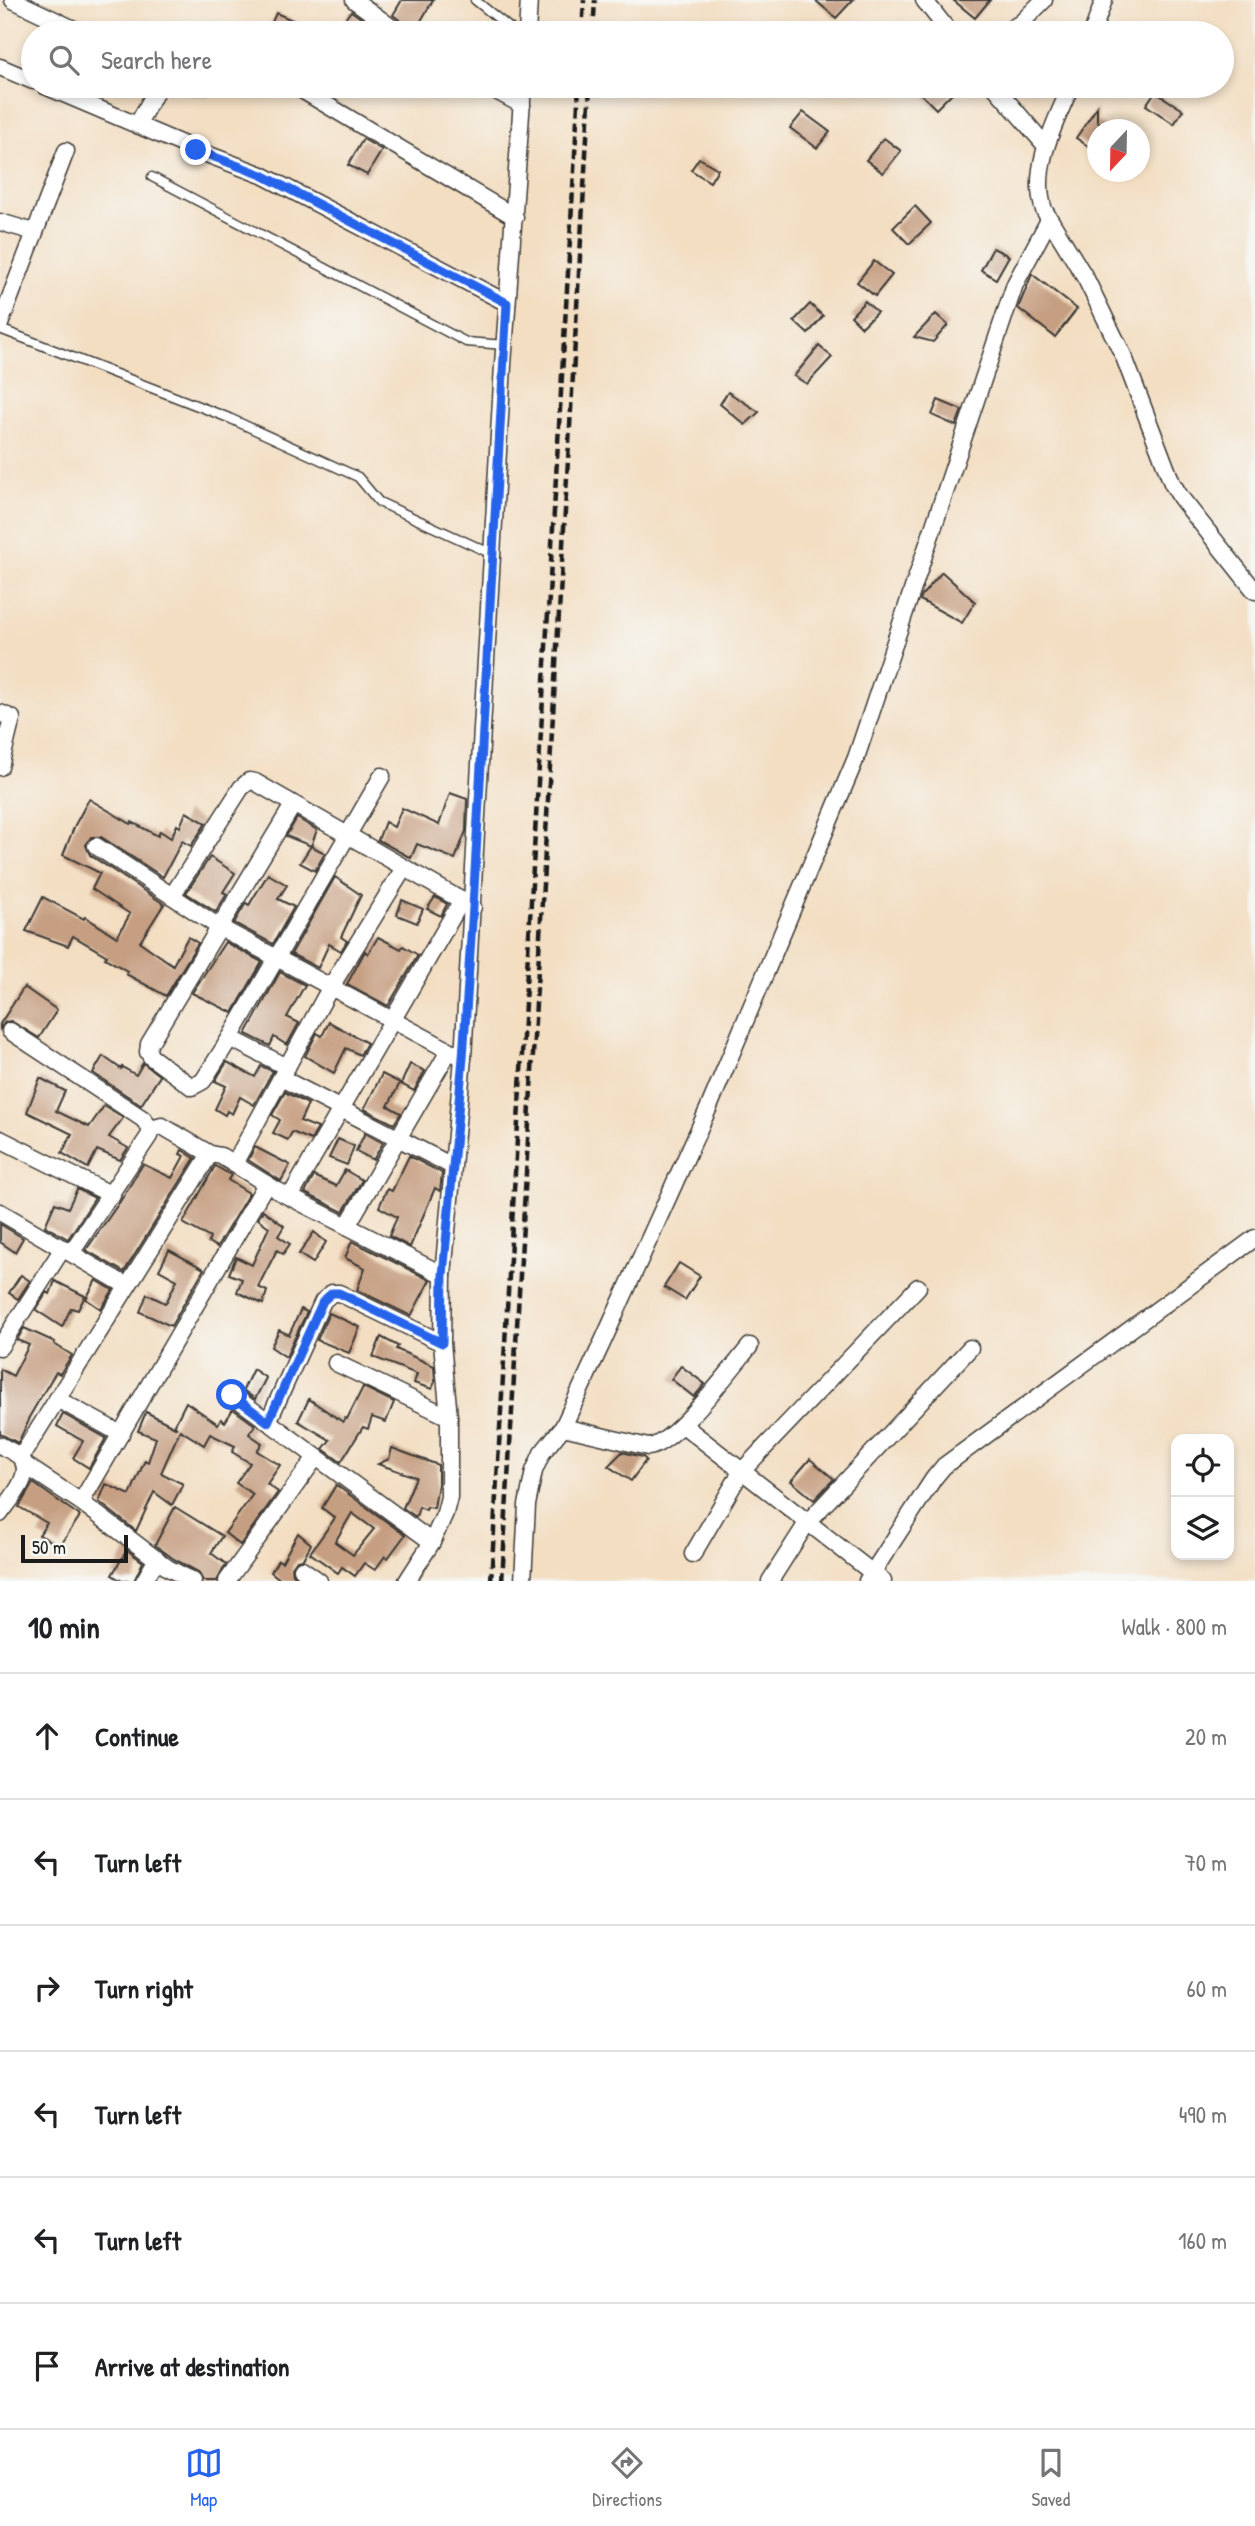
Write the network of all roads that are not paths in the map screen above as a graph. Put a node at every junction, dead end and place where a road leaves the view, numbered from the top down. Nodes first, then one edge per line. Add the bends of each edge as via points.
1 (13, 0) edge
2 (354, 0) edge
3 (475, 0) edge
4 (529, 0) edge
5 (945, 0) edge
6 (1044, 0) edge
7 (1104, 0) edge
8 (928, 6) edge
9 (57, 21) edge
10 (383, 21) edge
11 (501, 21) edge
12 (528, 21) edge
13 (940, 21) edge
14 (1023, 21) edge
15 (1096, 21) edge
16 (0, 67) edge
17 (21, 76) edge
18 (73, 98) edge
19 (152, 98) edge
20 (315, 98) edge
21 (509, 98) edge
22 (522, 98) edge
23 (1004, 98) edge
24 (1066, 98) edge
25 (522, 105) junction
26 (137, 125) junction
27 (1046, 146) junction
28 (66, 151) dead end
29 (152, 177) dead end
30 (515, 217) junction
31 (1049, 220) junction
32 (0, 222) edge
33 (34, 232) junction
34 (507, 303) junction
35 (0, 326) edge
36 (505, 345) junction
37 (492, 554) junction
38 (1255, 591) edge
39 (0, 713) edge
40 (0, 767) edge
41 (382, 776) dead end
42 (293, 805) junction
43 (347, 836) junction
44 (96, 846) dead end
45 (404, 868) junction
46 (172, 896) junction
47 (467, 904) junction
48 (219, 927) junction
49 (276, 958) junction
50 (330, 988) junction
51 (392, 1021) junction
52 (10, 1031) dead end
53 (230, 1038) junction
54 (456, 1055) junction
55 (284, 1073) junction
56 (342, 1109) junction
57 (151, 1129) junction
58 (398, 1138) junction
59 (0, 1139) edge
60 (210, 1154) junction
61 (234, 1164) junction
62 (452, 1166) junction
63 (266, 1184) junction
64 (112, 1195) junction
65 (290, 1197) junction
66 (0, 1212) edge
67 (347, 1226) junction
68 (1255, 1238) edge
69 (67, 1251) junction
70 (443, 1275) junction
71 (127, 1286) junction
72 (918, 1287) dead end
73 (1, 1343) edge
74 (442, 1343) junction
75 (750, 1346) dead end
76 (970, 1348) dead end
77 (335, 1363) dead end
78 (232, 1395) dead end
79 (57, 1399) junction
80 (449, 1417) junction
81 (268, 1422) junction
82 (683, 1425) junction
83 (563, 1427) junction
84 (121, 1434) junction
85 (0, 1445) edge
86 (316, 1457) junction
87 (23, 1461) junction
88 (741, 1472) junction
89 (81, 1502) junction
90 (0, 1514) edge
91 (807, 1523) junction
92 (432, 1542) junction
93 (693, 1554) dead end
94 (157, 1559) junction
95 (302, 1569) dead end
96 (874, 1578) edge
97 (144, 1581) edge
98 (193, 1581) edge
99 (227, 1581) edge
100 (319, 1581) edge
101 (407, 1581) edge
102 (523, 1581) edge
103 (770, 1581) edge

1 - 9 street
2 - 10 street
3 - 11 lane
4 - 12 street
5 - 8 street
6 - 14 street
7 - 15 street
8 - 13 street
16 - 17 street
18 - 26 street
19 - 26 street
20 - 30 street
21 - 25 street
22 - 25 street
23 - 27 street
24 - 27 street
25 - 30 street
26 - 34 street via 262,175
27 - 31 street via 1040,198
28 - 33 street
29 - 36 lane via 466,342
30 - 34 street
31 - 38 street via 1086,279 1124,357 1172,483
31 - 83 street via 1015,284 862,745 709,1107
32 - 33 street
33 - 35 street
34 - 36 street
35 - 37 lane via 229,418 346,471 358,477 379,502
36 - 37 street
37 - 47 street
39 - 40 street via 12,718
41 - 43 street
42 - 43 street
42 - 46 street via 255,782 244,784
42 - 48 street
43 - 45 street
43 - 49 street
44 - 46 street
45 - 47 street
45 - 50 street
46 - 48 street
47 - 51 street
47 - 54 street
48 - 49 street
48 - 53 street via 153,1035 148,1052 192,1087 203,1081
49 - 50 street
49 - 53 street
50 - 51 street
50 - 55 street
51 - 54 street
51 - 56 street
52 - 57 street
53 - 55 street
54 - 58 street
54 - 62 street
55 - 56 street
55 - 61 street
56 - 58 street
56 - 65 street
57 - 60 street via 162,1126
57 - 64 street
58 - 62 street
58 - 67 street
59 - 64 street
60 - 61 street
60 - 71 street
61 - 63 street
62 - 70 street
63 - 65 street
63 - 84 street
64 - 69 street
65 - 67 street
66 - 69 street
67 - 70 street
68 - 96 street via 944,1466
69 - 71 street
69 - 73 street
70 - 74 street
71 - 79 street
72 - 88 street
74 - 80 street
74 - 81 street via 332,1293 323,1301
75 - 82 street
76 - 91 street
77 - 80 street
78 - 81 street
79 - 84 street
79 - 87 street
80 - 92 street via 449,1497
81 - 86 street
82 - 83 street via 656,1447
82 - 88 street
83 - 102 street via 542,1453 529,1488
84 - 89 street
85 - 87 street
86 - 92 street
86 - 99 street
87 - 89 street
87 - 90 street via 23,1479
88 - 91 street
88 - 93 street
89 - 94 street
91 - 96 street
91 - 103 street
92 - 101 street
94 - 97 street
94 - 98 street
95 - 100 street

